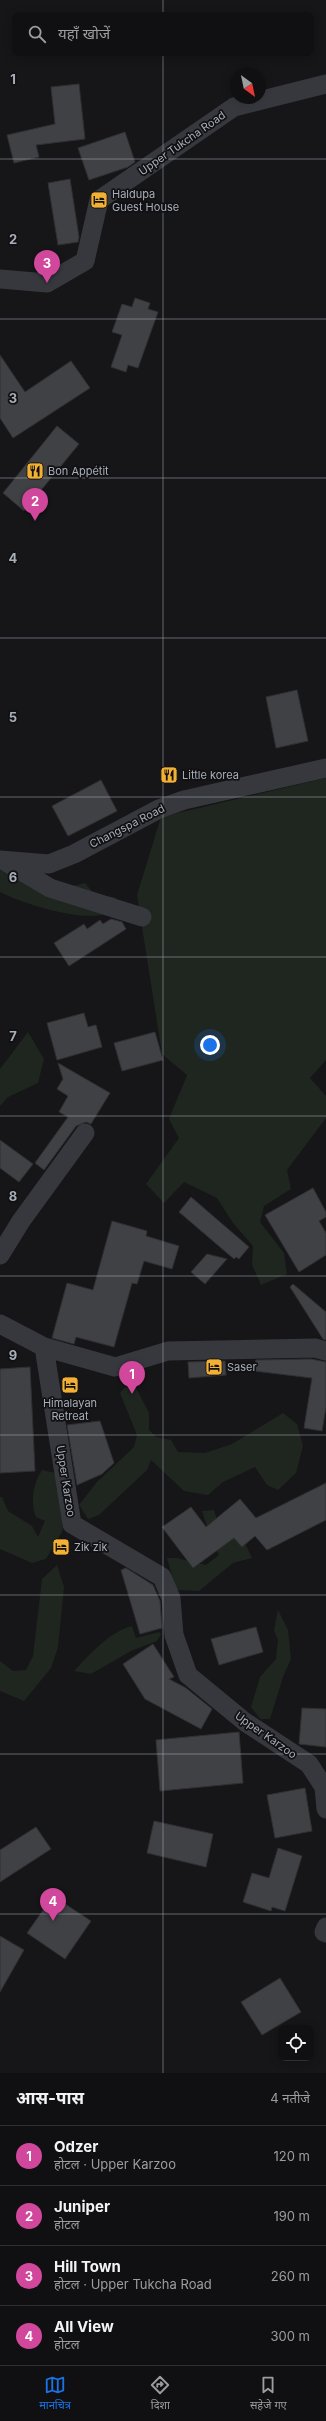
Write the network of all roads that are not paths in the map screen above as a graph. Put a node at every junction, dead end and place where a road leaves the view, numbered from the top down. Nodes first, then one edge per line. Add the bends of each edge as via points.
1 (326, 84) edge
2 (0, 279) edge
3 (326, 768) edge
4 (2, 860) edge
5 (142, 916) dead end
6 (85, 1132) dead end
7 (0, 1255) edge
8 (0, 1324) edge
9 (44, 1347) junction
10 (326, 1351) edge
11 (326, 1809) edge
12 (326, 1927) edge
13 (326, 1933) edge

1 - 2 street, Upper Tukcha Road via 234,107 99,200 85,261 47,283
3 - 4 street, Changspa Road via 184,800 159,809 74,854 49,864
4 - 5 street via 50,888
6 - 7 street via 39,1195
8 - 9 street
9 - 10 street via 114,1367 168,1351 315,1348
9 - 11 street, Upper Karzoo via 72,1524 162,1577 171,1598 174,1635 188,1675 245,1722 309,1764 324,1787
12 - 13 street

